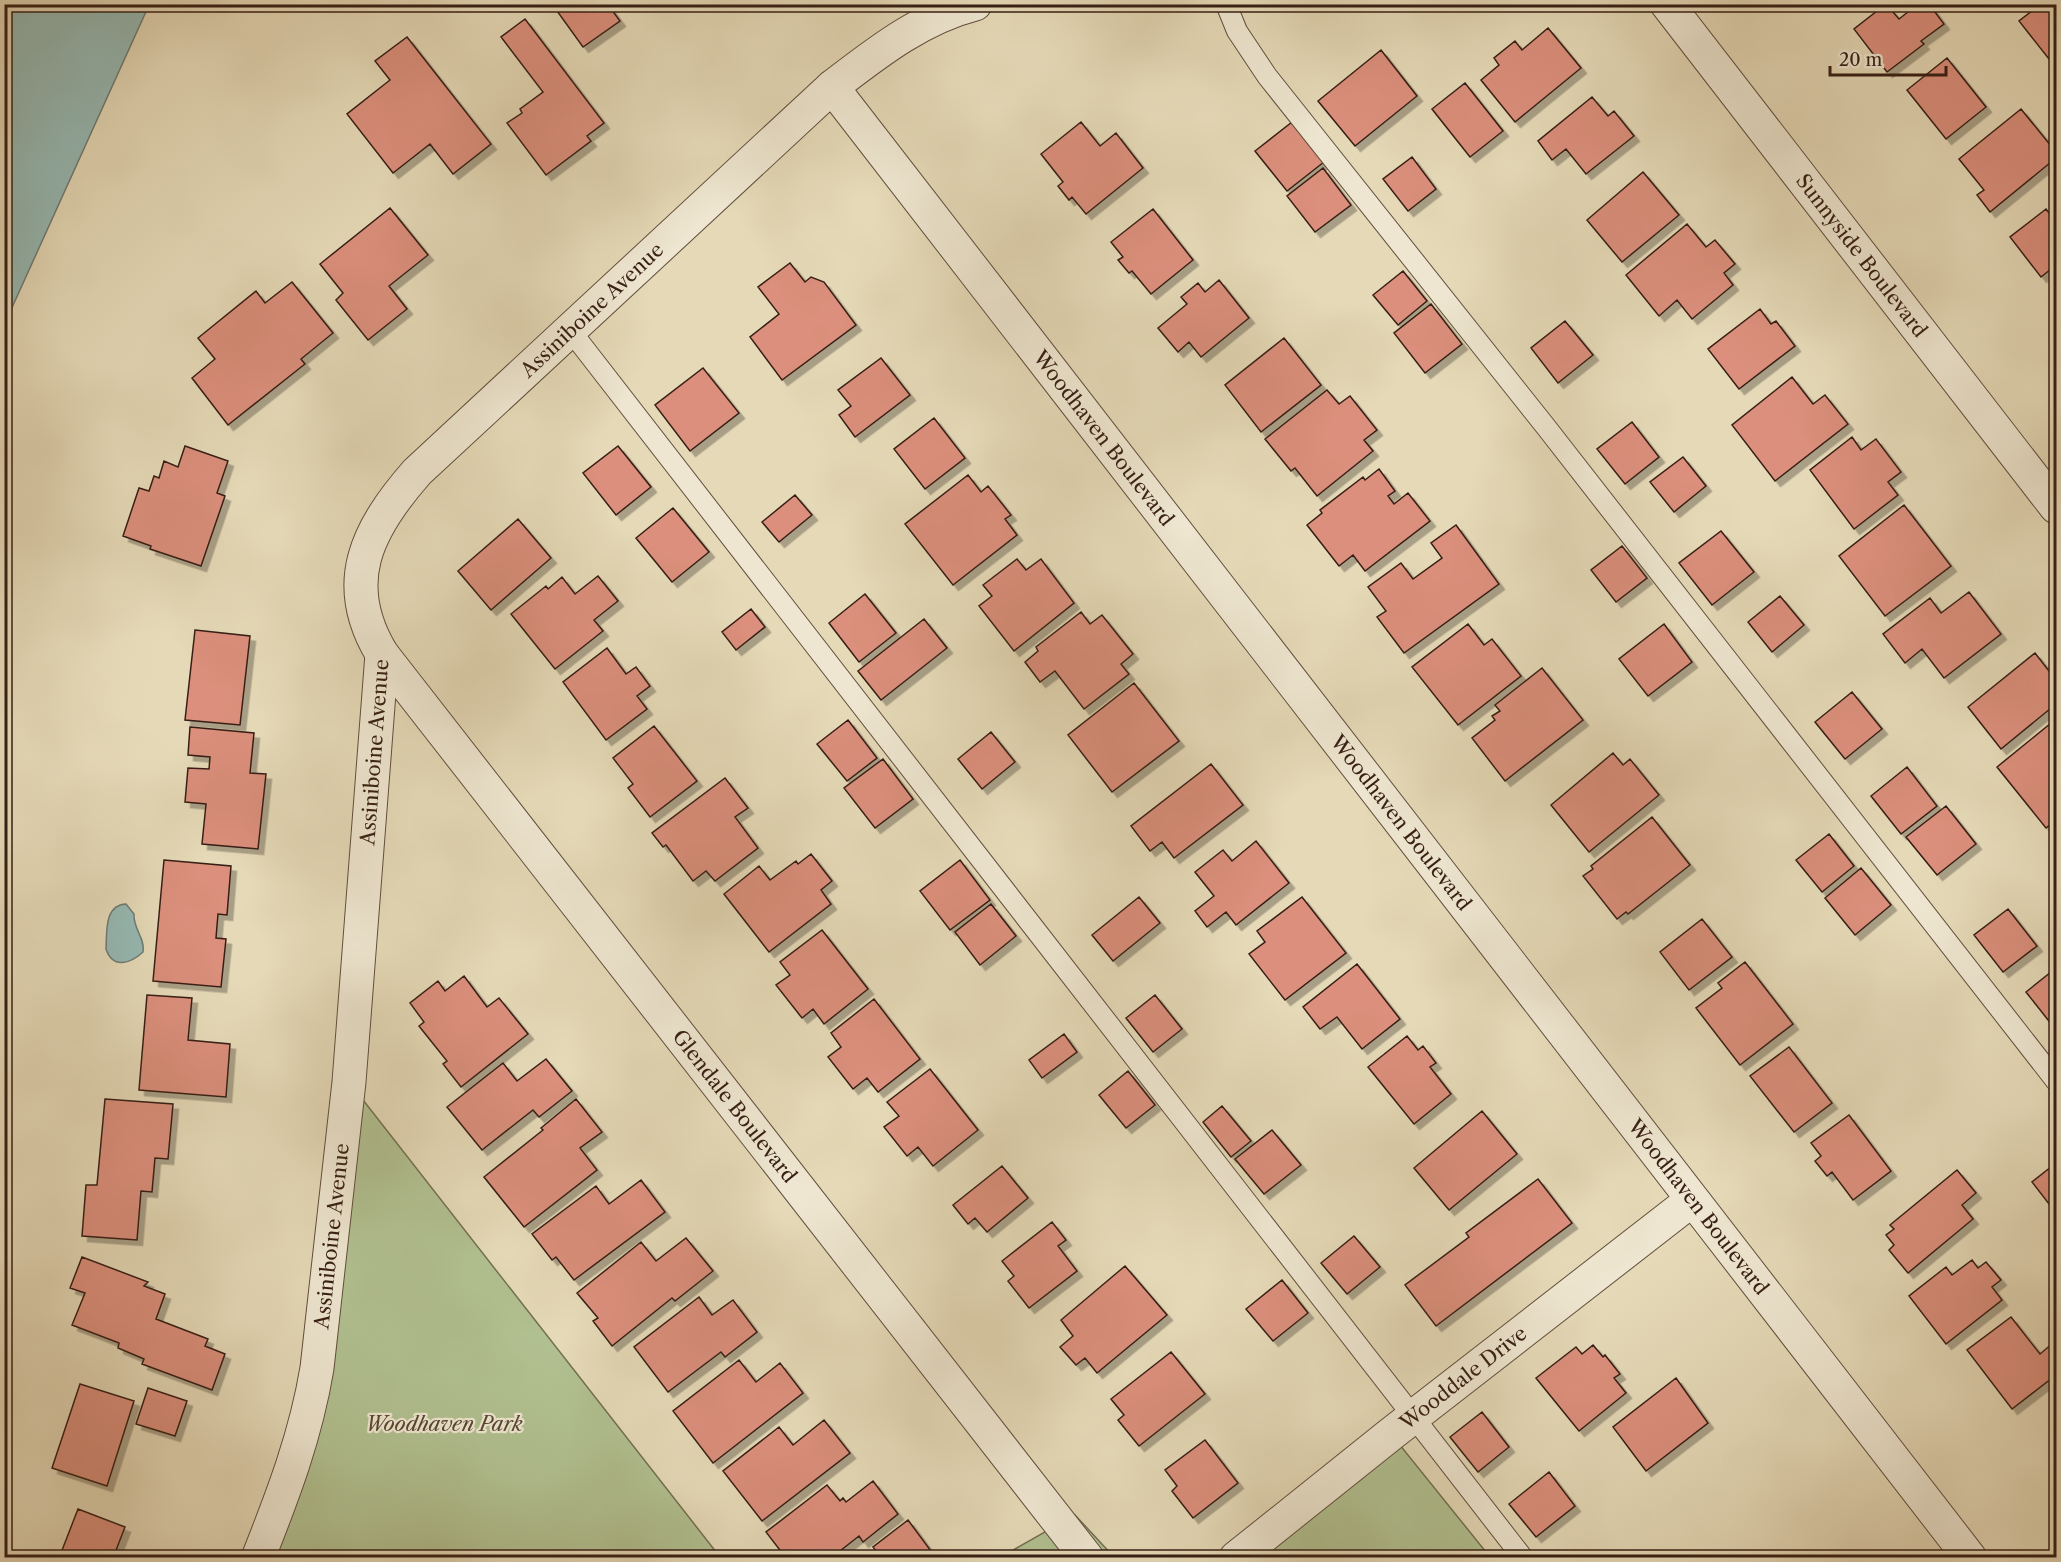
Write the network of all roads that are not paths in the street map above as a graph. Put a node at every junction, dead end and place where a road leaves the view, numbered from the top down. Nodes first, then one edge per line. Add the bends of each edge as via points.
1 (975, 4) edge
2 (1226, 4) edge
3 (1667, 4) edge
4 (832, 87) junction
5 (570, 330) junction
6 (2056, 507) edge
7 (382, 654) junction
8 (2056, 1081) edge
9 (1692, 1200) junction
10 (1413, 1417) junction
11 (258, 1557) edge
12 (1087, 1557) edge
13 (1236, 1557) edge
14 (1523, 1557) edge
15 (1970, 1557) edge

1 - 4 street, Assiniboine Avenue via 925,22
2 - 8 lane via 1237,31 1267,76
3 - 6 street, Sunnyside Boulevard
4 - 5 street, Assiniboine Avenue
4 - 9 street, Woodhaven Boulevard
5 - 7 street, Assiniboine Avenue via 417,472 385,514 372,537 360,584 365,622
5 - 10 lane
7 - 11 street, Assiniboine Avenue via 349,1082 318,1368 298,1453
7 - 12 street, Glendale Boulevard
9 - 10 street, Wooddale Drive
9 - 15 street, Woodhaven Boulevard
10 - 13 street, Wooddale Drive
10 - 14 lane

